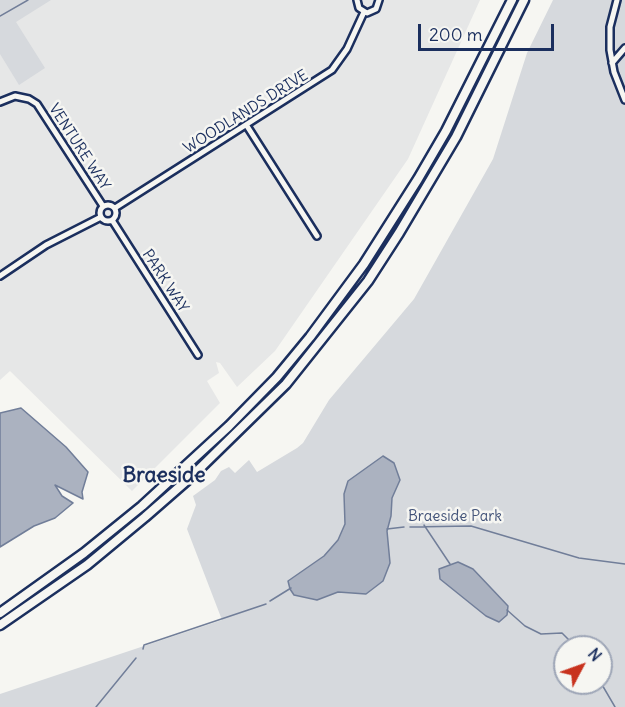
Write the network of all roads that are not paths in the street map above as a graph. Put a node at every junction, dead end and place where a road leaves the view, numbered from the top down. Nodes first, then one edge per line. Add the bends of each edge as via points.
1 (357, 0) edge
2 (379, 0) edge
3 (512, 0) edge
4 (525, 0) edge
5 (617, 0) edge
6 (363, 12) junction
7 (625, 48) edge
8 (612, 63) junction
9 (625, 100) edge
10 (0, 102) edge
11 (247, 126) junction
12 (103, 206) junction
13 (115, 208) junction
14 (101, 217) junction
15 (112, 219) junction
16 (317, 236) dead end
17 (0, 276) edge
18 (198, 355) dead end
19 (0, 613) edge
20 (0, 625) edge

1 - 6 street
2 - 6 street via 374,11
3 - 19 highway via 418,179 364,264 277,377 134,513
4 - 20 highway via 427,188 368,281 285,384 192,476 120,538
5 - 8 street via 610,27
6 - 11 street, WOODLANDS DRIVE via 347,49 332,70
7 - 8 street
8 - 9 street
10 - 12 street, VENTURE WAY via 15,96 37,104
11 - 13 street, WOODLANDS DRIVE
11 - 16 street
12 - 13 street
12 - 14 street
13 - 15 street
14 - 15 street
14 - 17 street via 46,245
15 - 18 street, PARK WAY

